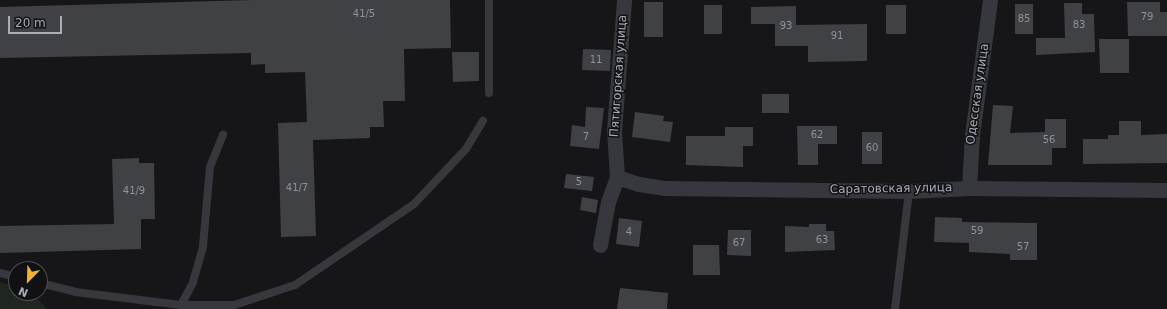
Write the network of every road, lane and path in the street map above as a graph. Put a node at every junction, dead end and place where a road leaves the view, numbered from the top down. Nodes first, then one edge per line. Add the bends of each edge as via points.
1 (489, 0) edge
2 (624, 0) edge
3 (990, 0) edge
4 (489, 93) dead end
5 (483, 121) dead end
6 (223, 136) dead end
7 (617, 177) junction
8 (969, 188) junction
9 (1167, 190) edge
10 (909, 191) junction
11 (600, 245) dead end
12 (48, 285) edge
13 (181, 305) junction
14 (895, 309) edge

1 - 4 lane
2 - 7 street, Пятигорская улица via 614,131
3 - 8 street, Одесская улица via 972,135
5 - 13 lane via 466,149 414,204 295,285 234,305
6 - 13 lane via 210,167 203,246 193,282
7 - 10 street, Саратовская улица via 664,188
7 - 11 street, Пятигорская улица via 608,202
8 - 9 street, Саратовская улица
8 - 10 street, Саратовская улица
10 - 14 lane
12 - 13 lane via 75,292

